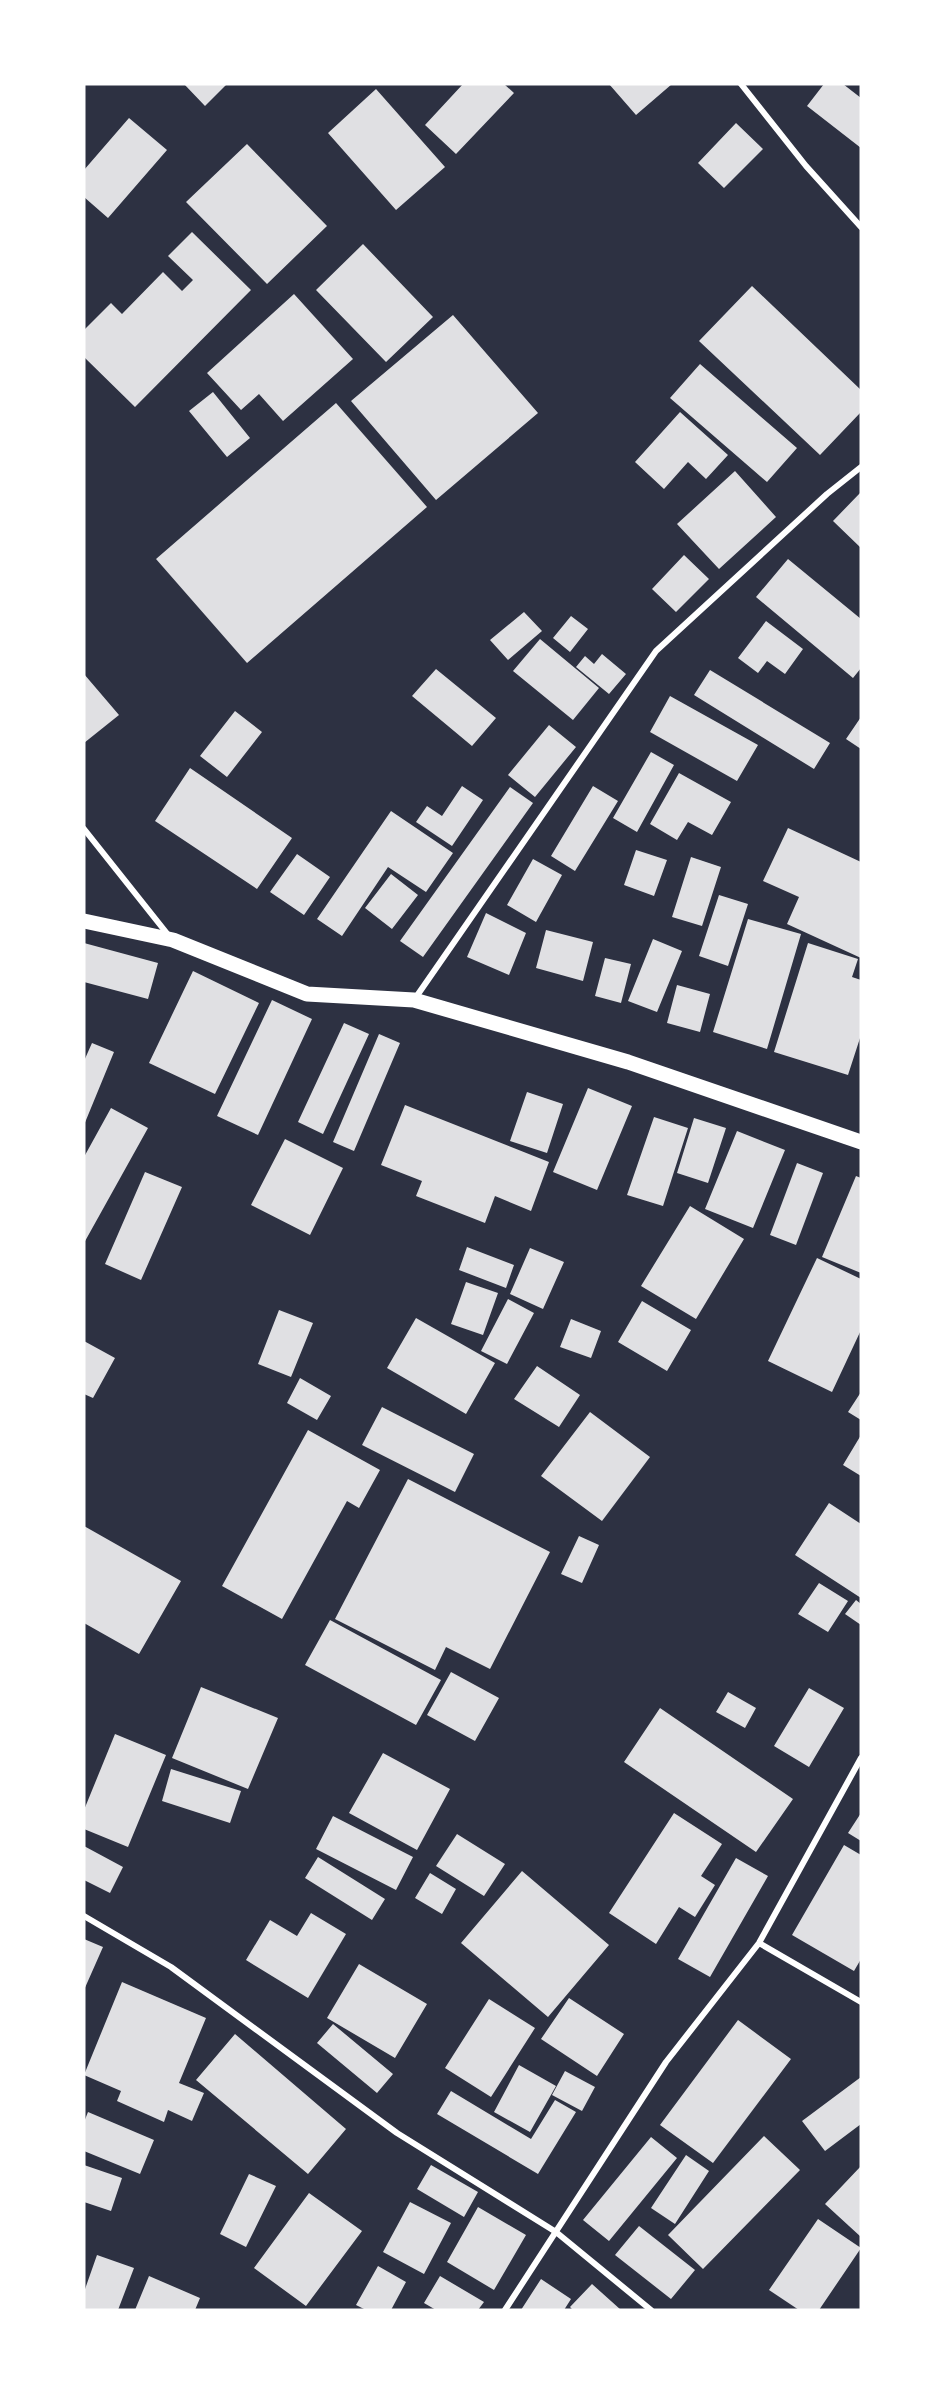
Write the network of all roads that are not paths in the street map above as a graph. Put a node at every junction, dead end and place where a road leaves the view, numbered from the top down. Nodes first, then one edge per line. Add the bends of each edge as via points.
1 (741, 84) edge
2 (861, 227) edge
3 (861, 467) edge
4 (84, 829) edge
5 (84, 921) edge
6 (172, 940) junction
7 (414, 1000) junction
8 (861, 1142) edge
9 (861, 1758) edge
10 (84, 1916) edge
11 (759, 1943) junction
12 (861, 2002) edge
13 (556, 2232) junction
14 (505, 2310) edge
15 (651, 2310) edge

1 - 2 street
3 - 7 street via 656,651
4 - 6 street
5 - 6 main road
6 - 7 main road via 307,994
7 - 8 main road via 628,1062
9 - 11 street
10 - 13 street via 171,1967 397,2133
11 - 12 street
11 - 13 street via 666,2062
13 - 14 street
13 - 15 street

